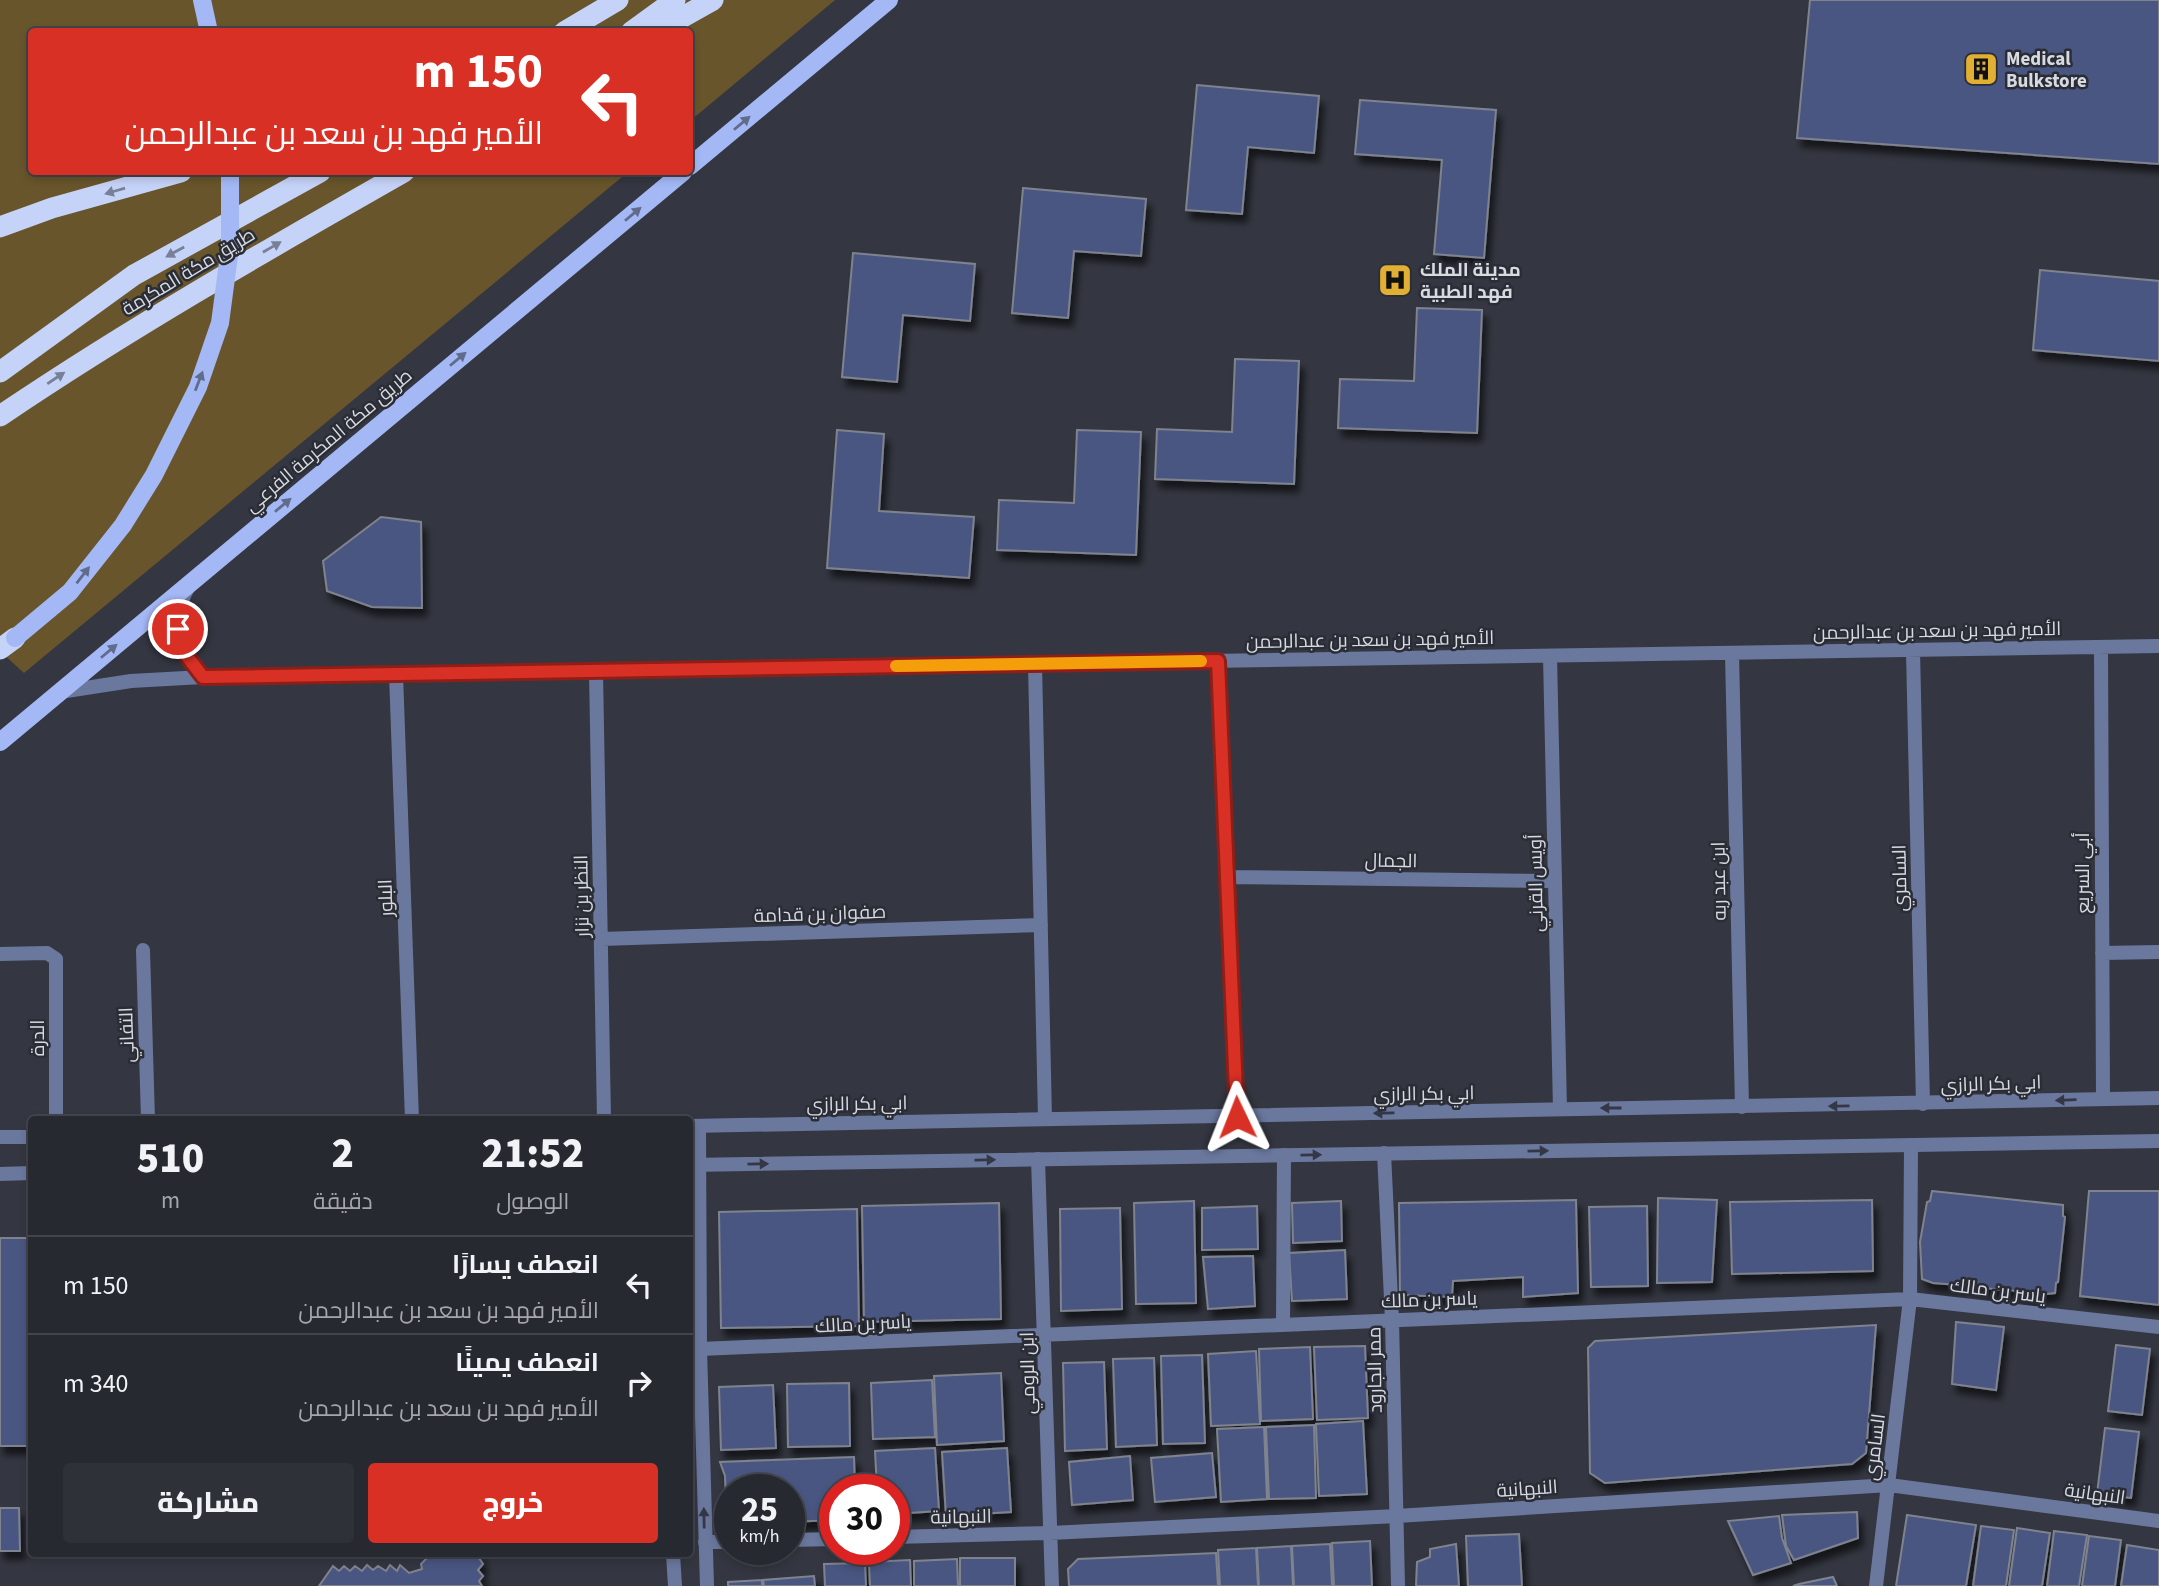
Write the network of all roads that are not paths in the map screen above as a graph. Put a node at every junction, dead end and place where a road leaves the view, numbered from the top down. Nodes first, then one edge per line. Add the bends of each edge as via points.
1 (202, 0) edge
2 (618, 0) edge
3 (675, 0) edge
4 (713, 0) edge
5 (889, 0) edge
6 (208, 28) edge
7 (571, 28) edge
8 (636, 28) edge
9 (663, 28) edge
10 (693, 163) edge
11 (170, 175) edge
12 (230, 175) edge
13 (315, 175) edge
14 (399, 175) edge
15 (679, 175) edge
16 (0, 227) edge
17 (0, 372) edge
18 (0, 416) edge
19 (195, 578) junction
20 (5, 646) edge
21 (2159, 646) edge
22 (2101, 647) junction
23 (1913, 650) junction
24 (1732, 653) junction
25 (1550, 656) junction
26 (1218, 661) junction
27 (1035, 664) junction
28 (596, 671) junction
29 (396, 674) junction
30 (203, 677) junction
31 (60, 692) junction
32 (0, 742) edge
33 (1227, 877) junction
34 (1554, 881) junction
35 (1041, 925) junction
36 (601, 939) junction
37 (143, 950) dead end
38 (2159, 952) edge
39 (2102, 953) junction
40 (0, 954) edge
41 (2159, 1098) edge
42 (2103, 1099) junction
43 (1923, 1104) junction
44 (1742, 1107) junction
45 (1560, 1109) junction
46 (57, 1116) edge
47 (148, 1116) edge
48 (412, 1116) edge
49 (604, 1116) edge
50 (1237, 1117) junction
51 (1045, 1119) junction
52 (694, 1126) edge
53 (0, 1137) edge
54 (28, 1137) edge
55 (2159, 1141) edge
56 (1911, 1145) junction
57 (1384, 1153) junction
58 (1284, 1155) junction
59 (1038, 1159) junction
60 (694, 1165) edge
61 (28, 1173) edge
62 (0, 1174) edge
63 (1910, 1299) junction
64 (1392, 1320) junction
65 (1283, 1324) junction
66 (2159, 1327) edge
67 (1045, 1334) junction
68 (700, 1349) junction
69 (1889, 1485) junction
70 (1397, 1516) junction
71 (2159, 1521) edge
72 (1050, 1533) junction
73 (910, 1537) edge
74 (705, 1542) junction
75 (714, 1542) edge
76 (673, 1557) edge
77 (675, 1586) edge
78 (707, 1586) edge
79 (1052, 1586) edge
80 (1398, 1586) edge
81 (1876, 1586) edge

1 - 6 main road
2 - 7 highway
3 - 8 highway
4 - 9 highway
10 -> 5 main road
11 -> 16 highway
20 -> 12 main road, bridge via 70,592 123,525 198,387 220,323 230,248
13 -> 17 highway, طريق مكة المكرمة via 134,275
18 -> 14 highway, طريق مكة المكرمة via 258,255
19 -> 15 main road, طريق مكة المكرمة الفرعي
19 - 30 street via 181,601 178,629 186,655
31 -> 19 main road, طريق مكة المكرمة الفرعي
21 - 22 street, الأمير فهد بن سعد بن عبدالرحمن
22 - 23 street, الأمير فهد بن سعد بن عبدالرحمن
22 - 39 street, أبي السريع
23 - 24 street, الأمير فهد بن سعد بن عبدالرحمن
23 - 43 street, السامري
24 - 25 street, الأمير فهد بن سعد بن عبدالرحمن
24 - 44 street, ابن عبد ربه
25 - 26 street, الأمير فهد بن سعد بن عبدالرحمن
25 - 34 street, أويس القرني
26 - 27 street, الأمير فهد بن سعد بن عبدالرحمن
26 - 33 street
27 - 28 street, الأمير فهد بن سعد بن عبدالرحمن
27 - 35 street
28 - 29 street, الأمير فهد بن سعد بن عبدالرحمن
28 - 36 street, النظر بن نزار
29 - 30 street, الأمير فهد بن سعد بن عبدالرحمن
29 - 48 street, البلور
30 - 31 street, الأمير فهد بن سعد بن عبدالرحمن via 131,681
31 - 32 main road, طريق مكة المكرمة الفرعي
33 - 34 street, الجمال
33 - 50 street
34 - 45 street, أويس القرني
35 - 36 street, صفوان بن قدامة
35 - 51 street
36 - 49 street, النظر بن نزار
37 - 47 street, التفاني
38 - 39 street
39 - 42 street, أبي السريع
40 - 46 street, الدرة via 47,953 57,962
41 - 42 street, ابي بكر الرازي
42 -> 43 street, ابي بكر الرازي
43 -> 44 street, ابي بكر الرازي
44 -> 45 street, ابي بكر الرازي
45 -> 50 street, ابي بكر الرازي
50 - 51 street, ابي بكر الرازي
51 - 52 street, ابي بكر الرازي
52 - 60 street
53 - 54 street
55 - 56 street
57 -> 56 street
56 - 63 street, السامري
58 -> 57 street
57 - 64 street, ممر الجارود
58 - 59 street
58 - 65 street
60 -> 59 street
59 - 67 street, ابن الرومي
60 - 68 street
61 - 62 street
63 - 64 street, ياسر بن مالك
63 - 66 street, ياسر بن مالك
63 - 69 street, السامري
64 - 65 street, ياسر بن مالك
64 - 70 street, ممر الجارود
65 - 67 street, ياسر بن مالك
67 - 68 street, ياسر بن مالك
67 - 72 street, ابن الرومي
74 -> 68 street
69 - 70 street, النبهانية
69 - 71 street, النبهانية
69 - 81 street, السامري
70 - 72 street, النبهانية
70 - 80 street, ممر الجارود
72 - 73 street, النبهانية
72 - 79 street, ابن الرومي
74 - 75 street
74 - 78 street
76 - 77 street

